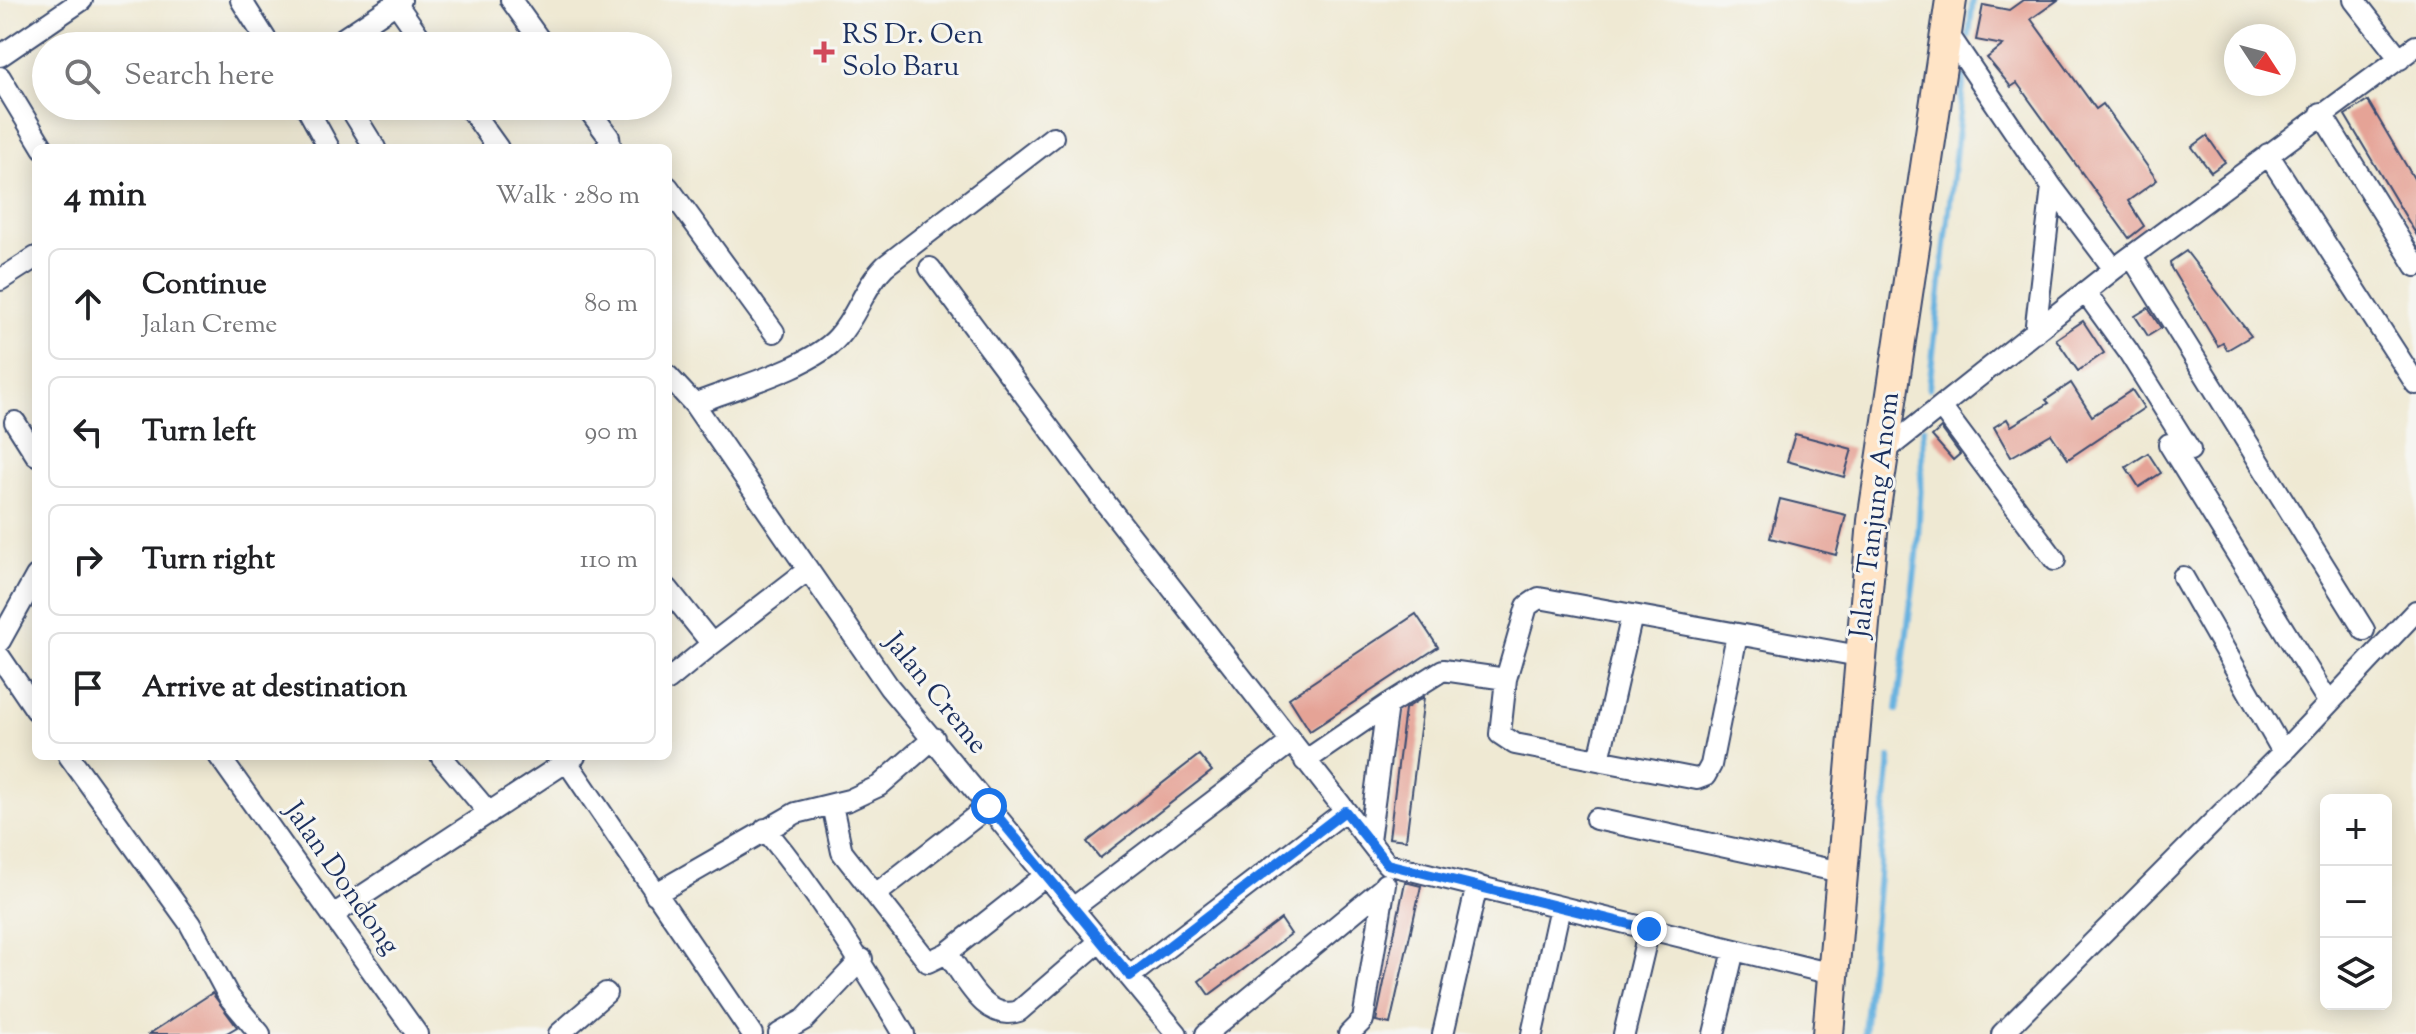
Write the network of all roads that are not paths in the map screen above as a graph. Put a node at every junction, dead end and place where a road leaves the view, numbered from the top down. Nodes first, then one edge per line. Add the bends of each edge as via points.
1 (82, 0) edge
2 (241, 0) edge
3 (511, 0) edge
4 (1951, 0) edge
5 (2354, 0) edge
6 (399, 2) edge
7 (35, 32) edge
8 (261, 32) edge
9 (353, 32) edge
10 (417, 32) edge
11 (534, 32) edge
12 (1947, 32) junction
13 (32, 34) edge
14 (2408, 52) edge
15 (0, 56) edge
16 (0, 77) edge
17 (2321, 113) junction
18 (314, 120) edge
19 (358, 120) edge
20 (478, 120) edge
21 (596, 120) edge
22 (1053, 137) dead end
23 (41, 144) edge
24 (327, 144) edge
25 (373, 144) edge
26 (495, 144) edge
27 (610, 144) edge
28 (2268, 154) junction
29 (2052, 187) junction
30 (672, 192) edge
31 (2132, 257) junction
32 (32, 260) edge
33 (2416, 266) edge
34 (930, 268) dead end
35 (2114, 269) junction
36 (0, 280) edge
37 (2086, 293) junction
38 (774, 332) dead end
39 (2035, 333) junction
40 (672, 380) edge
41 (2416, 384) edge
42 (694, 404) junction
43 (1941, 407) junction
44 (15, 422) dead end
45 (2169, 444) dead end
46 (32, 449) edge
47 (2190, 450) dead end
48 (1881, 454) junction
49 (2055, 560) dead end
50 (808, 570) junction
51 (2183, 577) dead end
52 (32, 583) edge
53 (672, 594) edge
54 (2416, 611) edge
55 (1632, 615) junction
56 (2364, 630) dead end
57 (1737, 635) junction
58 (0, 641) edge
59 (712, 644) junction
60 (1859, 656) junction
61 (0, 657) edge
62 (672, 677) edge
63 (1506, 679) junction
64 (2329, 703) junction
65 (32, 704) edge
66 (1387, 705) junction
67 (934, 738) junction
68 (1290, 743) junction
69 (2283, 752) junction
70 (72, 760) edge
71 (222, 760) edge
72 (444, 760) edge
73 (565, 760) edge
74 (569, 760) edge
75 (1599, 760) junction
76 (1305, 761) junction
77 (832, 805) junction
78 (989, 806) junction
79 (1345, 811) junction
80 (489, 813) junction
81 (1596, 819) dead end
82 (765, 829) junction
83 (1369, 841) junction
84 (1387, 864) junction
85 (1841, 872) junction
86 (1046, 875) junction
87 (1477, 885) junction
88 (1384, 887) junction
89 (655, 894) junction
90 (876, 894) junction
91 (1560, 907) junction
92 (1073, 908) junction
93 (333, 915) junction
94 (1649, 929) junction
95 (1100, 941) junction
96 (1734, 950) junction
97 (947, 953) junction
98 (862, 959) junction
99 (1832, 974) junction
100 (1130, 976) junction
101 (606, 993) dead end
102 (260, 1034) edge
103 (417, 1034) edge
104 (559, 1034) edge
105 (752, 1034) edge
106 (779, 1034) edge
107 (904, 1034) edge
108 (1177, 1034) edge
109 (1206, 1034) edge
110 (1349, 1034) edge
111 (1443, 1034) edge
112 (1532, 1034) edge
113 (1624, 1034) edge
114 (1714, 1034) edge
115 (1828, 1034) edge
116 (2003, 1034) edge

1 - 7 street
2 - 8 street
3 - 11 street
4 - 12 main road, Jalan Tanjung Anom
5 - 14 street
6 - 9 street
6 - 10 street
12 - 29 street
12 - 48 main road, Jalan Tanjung Anom
13 - 15 street
14 - 17 street
16 - 23 street
17 - 28 street
17 - 33 street
18 - 24 street
19 - 25 street
20 - 26 street
21 - 27 street
22 - 42 street via 885,266 838,337 820,353
28 - 31 street
28 - 41 street
29 - 35 street
29 - 39 street
30 - 38 street
31 - 35 street
31 - 56 street
32 - 36 street
34 - 68 street
35 - 37 street
37 - 39 street
37 - 47 street
39 - 43 street
40 - 42 street, Jalan Creme
42 - 50 street, Jalan Creme
43 - 48 street
43 - 49 street
44 - 46 street
45 - 64 street
48 - 60 main road, Jalan Tanjung Anom
50 - 59 street
50 - 67 street, Jalan Creme via 889,687
51 - 69 street
52 - 58 street
53 - 59 street
54 - 64 street
55 - 57 street
55 - 63 street via 1532,601
55 - 75 street
57 - 60 street
57 - 75 street via 1705,776 1688,780
59 - 62 street
60 - 85 main road, Jalan Tanjung Anom
61 - 65 street
63 - 66 street via 1443,670
63 - 75 street via 1499,726 1506,740
64 - 69 street
66 - 76 street
66 - 83 street
67 - 77 street via 879,786
67 - 78 street, Jalan Creme
68 - 76 street
68 - 92 street
69 - 116 street
70 - 102 street via 190,924 229,997
71 - 93 street, Jalan Dondong
72 - 80 street
73 - 80 street
74 - 89 street
76 - 79 street
77 - 82 street via 796,813
77 - 90 street via 842,852
78 - 86 street, Jalan Creme
78 - 90 street
79 - 83 street
79 - 100 street
80 - 93 street
81 - 85 street
82 - 89 street
82 - 98 street
83 - 84 street
84 - 87 street
84 - 88 street
85 - 99 main road, Jalan Tanjung Anom
86 - 92 street, Jalan Creme
86 - 97 street
87 - 91 street
87 - 111 street
88 - 109 street
88 - 110 street via 1363,1020
89 - 105 street
90 - 97 street via 924,960
91 - 94 street
91 - 112 street
92 - 95 street, Jalan Creme
93 - 103 street, Jalan Dondong
94 - 96 street
94 - 113 street
95 - 97 street via 1008,1015 990,1010
95 - 100 street, Jalan Creme
96 - 99 street
96 - 114 street
98 - 106 street via 805,1019
98 - 107 street
99 - 115 main road, Jalan Tanjung Anom
100 - 108 street, Jalan Creme
101 - 104 street

